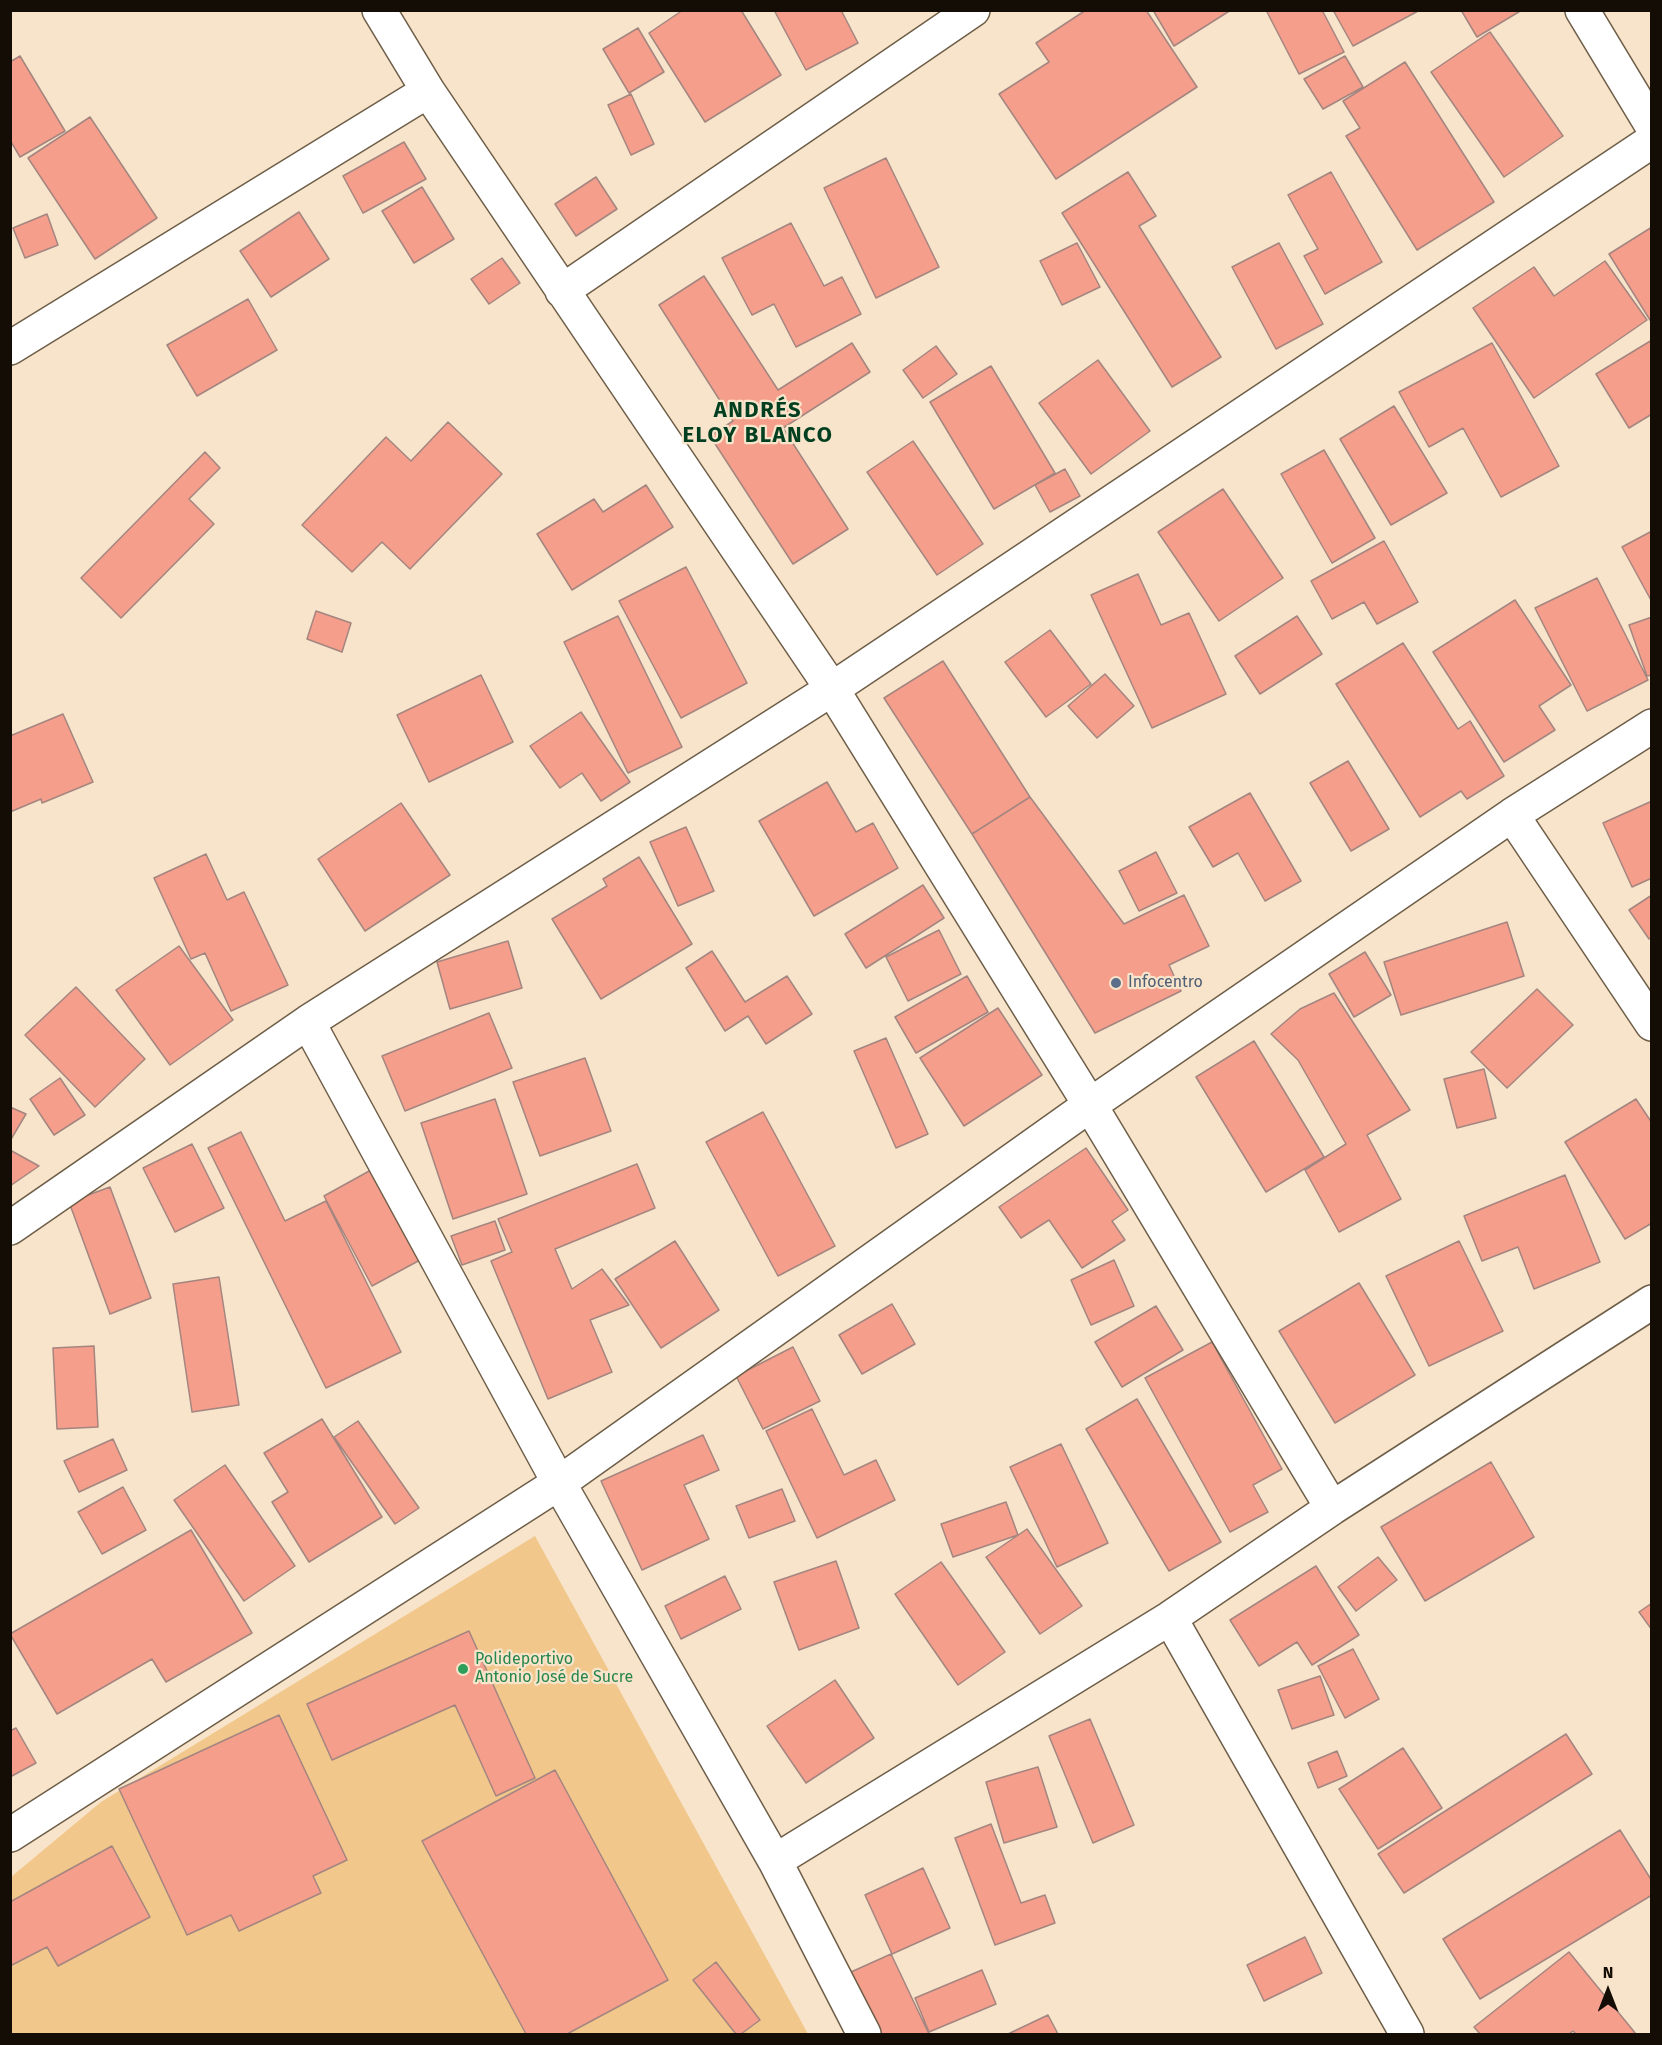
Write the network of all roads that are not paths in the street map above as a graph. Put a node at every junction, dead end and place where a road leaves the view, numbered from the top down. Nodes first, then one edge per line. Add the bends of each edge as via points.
1 (379, 10) edge
2 (973, 10) edge
3 (1582, 10) edge
4 (428, 91) junction
5 (1652, 126) edge
6 (1652, 141) edge
7 (562, 291) junction
8 (10, 348) edge
9 (832, 689) junction
10 (1652, 726) edge
11 (1512, 815) junction
12 (308, 1023) junction
13 (1652, 1024) edge
14 (1090, 1105) junction
15 (10, 1228) edge
16 (1652, 1302) edge
17 (559, 1484) junction
18 (1332, 1508) junction
19 (1170, 1618) junction
20 (10, 1835) edge
21 (775, 1861) junction
22 (864, 2034) edge
23 (1407, 2034) edge

1 - 4 street
2 - 7 street
3 - 5 street
4 - 7 street
4 - 8 street
6 - 9 street
7 - 9 street
9 - 12 street
9 - 14 street
10 - 11 street
11 - 13 street
11 - 14 street
12 - 15 street
12 - 17 street
14 - 17 street
14 - 18 street
16 - 18 street
17 - 20 street
17 - 21 street
18 - 19 street
19 - 21 street
19 - 23 street
21 - 22 street

